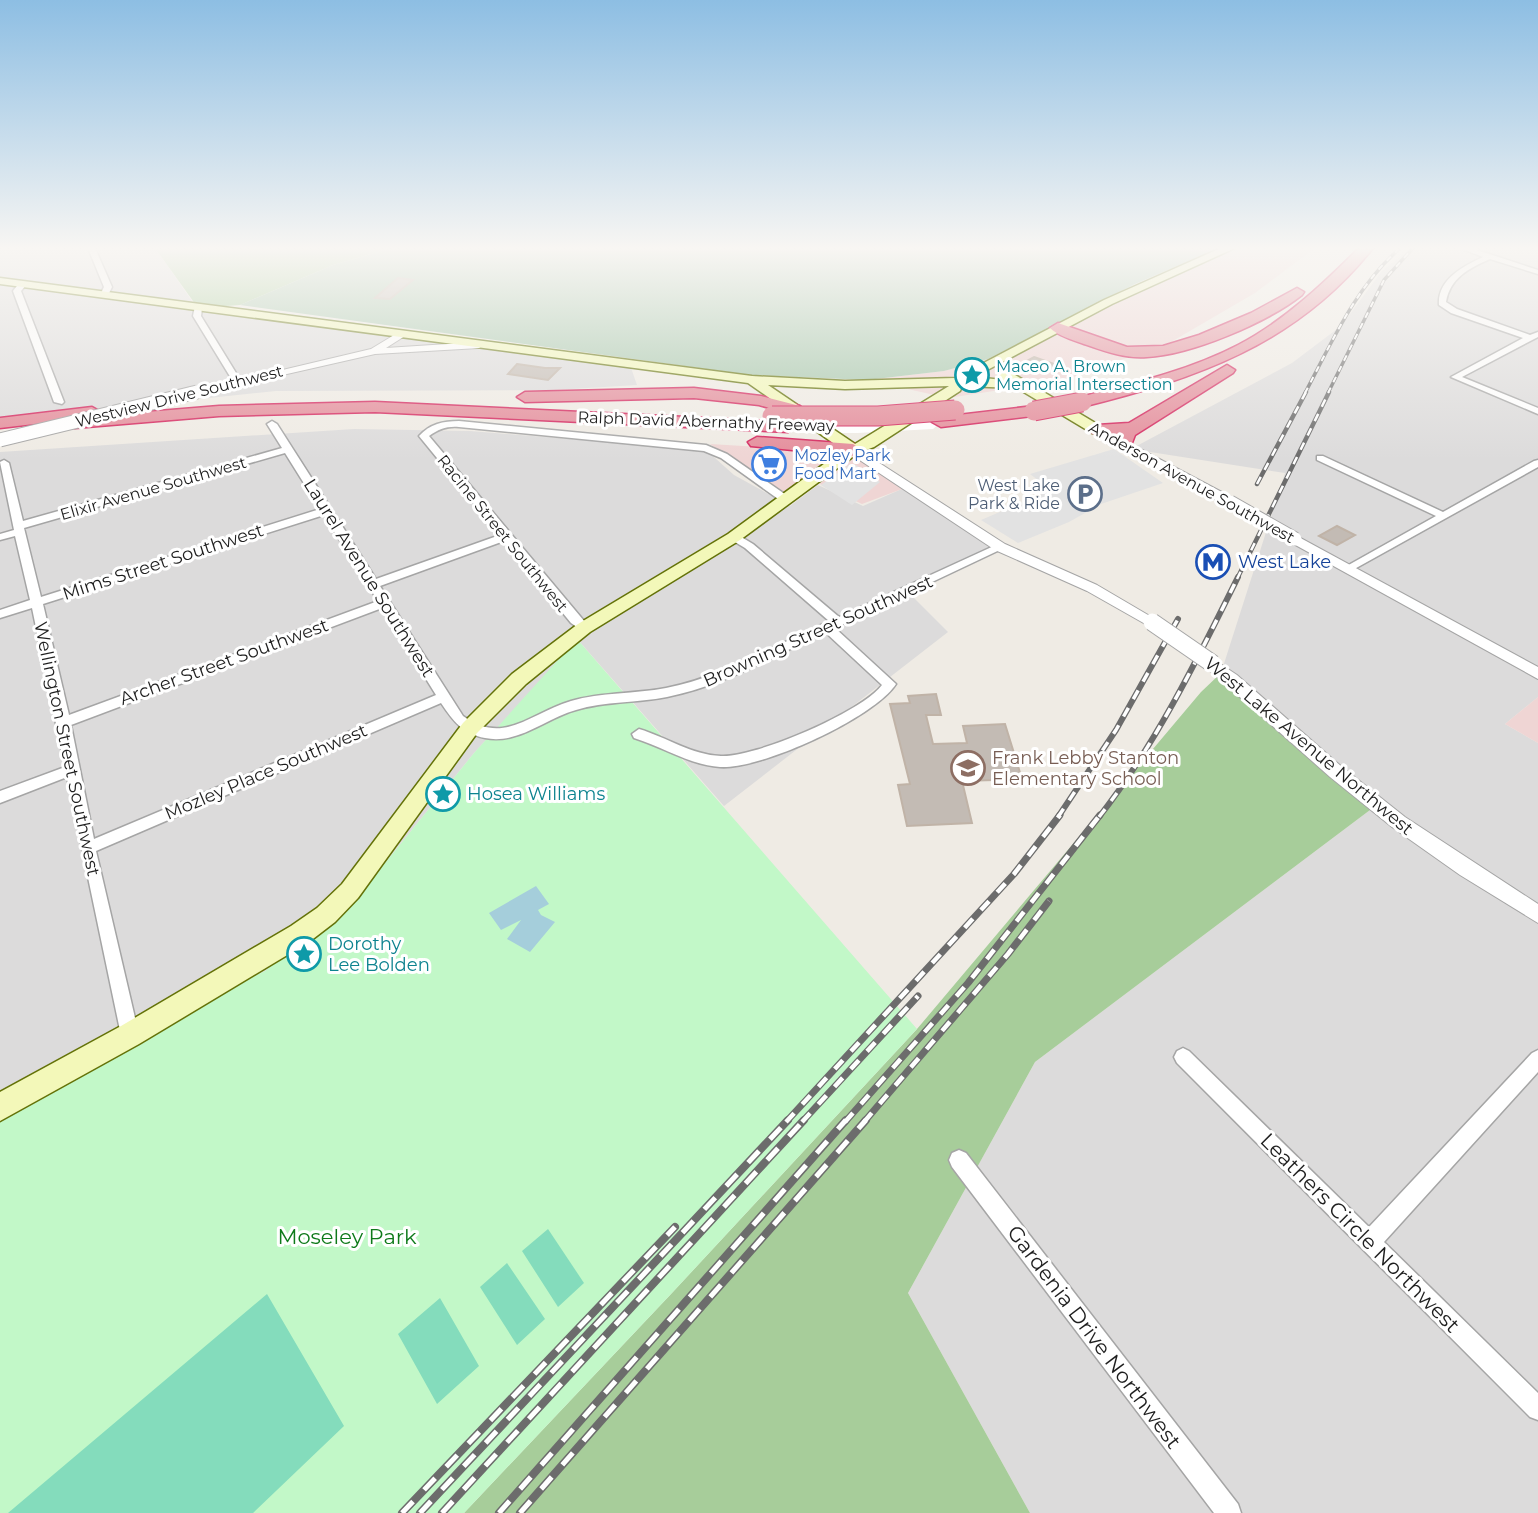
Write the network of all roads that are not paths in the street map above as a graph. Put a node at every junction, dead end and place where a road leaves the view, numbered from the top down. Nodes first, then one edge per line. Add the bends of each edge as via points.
1 (27, 319) edge
2 (199, 319) edge
3 (282, 319) edge
4 (1077, 319) edge
5 (1251, 319) edge
6 (1263, 319) edge
7 (1288, 319) edge
8 (1303, 319) edge
9 (1476, 319) edge
10 (1058, 328) junction
11 (403, 334) junction
12 (1534, 336) edge
13 (438, 343) junction
14 (358, 354) junction
15 (986, 374) junction
16 (752, 380) junction
17 (237, 381) junction
18 (956, 382) junction
19 (877, 385) junction
20 (1074, 398) junction
21 (454, 400) junction
22 (59, 402) dead end
23 (1027, 402) junction
24 (909, 405) junction
25 (1538, 411) edge
26 (523, 414) junction
27 (772, 416) joint
28 (948, 416) junction
29 (791, 418) junction
30 (0, 423) edge
31 (272, 424) dead end
32 (1133, 428) junction
33 (1097, 430) junction
34 (870, 431) junction
35 (827, 432) junction
36 (0, 433) edge
37 (0, 440) edge
38 (1124, 444) junction
39 (798, 445) junction
40 (288, 449) junction
41 (853, 450) junction
42 (1320, 458) dead end
43 (4, 463) dead end
44 (1538, 463) edge
45 (824, 471) junction
46 (785, 499) junction
47 (327, 510) junction
48 (1444, 516) junction
49 (19, 529) junction
50 (0, 537) edge
51 (506, 537) junction
52 (734, 537) junction
53 (1000, 547) junction
54 (1349, 569) junction
55 (373, 584) junction
56 (35, 603) junction
57 (385, 603) junction
58 (0, 614) edge
59 (833, 625) junction
60 (584, 628) junction
61 (1538, 674) edge
62 (443, 696) junction
63 (64, 722) junction
64 (470, 728) junction
65 (639, 734) dead end
66 (72, 770) junction
67 (0, 797) edge
68 (88, 848) junction
69 (1538, 914) edge
70 (130, 1035) junction
71 (1183, 1058) dead end
72 (1538, 1059) edge
73 (0, 1107) edge
74 (958, 1160) dead end
75 (1369, 1242) junction
76 (1538, 1409) edge
77 (1229, 1513) edge

1 - 22 street
2 - 17 street
3 - 11 main road
4 - 10 main road
5 - 10 highway via 1166,352 1115,350
6 - 20 highway, Ralph David Abernathy Freeway via 1199,355
7 - 20 highway, Ralph David Abernathy Freeway via 1227,356 1153,384
8 - 32 highway
9 - 12 street
10 - 15 main road
11 - 13 main road
11 - 14 street, Westview Drive Southwest
12 - 25 street via 1454,377
13 - 14 street, Westview Drive Southwest
13 - 16 main road
14 - 17 street, Westview Drive Southwest
15 - 18 main road
15 - 19 main road
15 - 23 main road, Anderson Avenue Southwest via 1013,385
15 - 23 main road, Anderson Avenue Southwest via 998,371
15 - 41 main road via 873,446
16 - 19 main road
16 - 29 main road
17 - 37 street, Westview Drive Southwest, bridge
18 - 19 main road
18 - 24 main road via 938,386
18 - 41 main road via 955,388
19 - 24 main road via 906,391
20 - 23 highway, Ralph David Abernathy Freeway, bridge
21 - 27 highway, Ralph David Abernathy Freeway
21 - 29 highway via 697,391 749,396
21 - 30 highway, Ralph David Abernathy Freeway via 244,401
23 - 28 highway, Ralph David Abernathy Freeway
23 - 33 main road, Anderson Avenue Southwest
24 - 34 main road
26 - 29 highway, Ralph David Abernathy Freeway
26 - 36 highway, Ralph David Abernathy Freeway via 281,408
26 - 39 highway via 606,427
27 - 28 highway, Ralph David Abernathy Freeway, bridge
28 - 29 highway, Ralph David Abernathy Freeway
29 - 35 main road
31 - 40 street, Laurel Avenue Southwest
32 - 33 highway
32 - 38 highway
33 - 38 street, Anderson Avenue Southwest
34 - 35 main road via 846,436
34 - 41 main road
35 - 41 main road
38 - 54 street, Anderson Avenue Southwest, bridge
39 - 41 highway
39 - 45 highway via 818,458
40 - 47 street, Laurel Avenue Southwest
40 - 49 street, Elixir Avenue Southwest
41 - 45 main road
41 - 53 street, West Lake Avenue Northwest
42 - 48 street
43 - 49 street, Wellington Street Southwest
44 - 48 street
45 - 46 main road
46 - 51 street, Racine Street Southwest via 714,450 686,444 459,424 442,425 424,436
46 - 52 main road
47 - 55 street, Laurel Avenue Southwest
47 - 56 street, Mims Street Southwest
48 - 54 street
49 - 50 street, Elixir Avenue Southwest
49 - 56 street, Wellington Street Southwest
51 - 55 street
51 - 60 street, Racine Street Southwest
52 - 59 street
52 - 60 main road
53 - 59 street, Browning Street Southwest
53 - 69 street, West Lake Avenue Northwest, bridge via 1092,588 1152,622 1213,664 1405,828
54 - 61 street, Anderson Avenue Southwest
55 - 57 street, Laurel Avenue Southwest
56 - 58 street, Mims Street Southwest
56 - 63 street, Wellington Street Southwest
57 - 62 street, Laurel Avenue Southwest
57 - 63 street, Archer Street Southwest
59 - 64 street, Browning Street Southwest via 705,683 574,705 508,734
59 - 65 street via 889,684 872,702 809,735 734,761 700,758
60 - 64 main road via 519,679
62 - 64 street, Laurel Avenue Southwest
62 - 68 street, Mozley Place Southwest
63 - 66 street, Wellington Street Southwest
64 - 70 main road via 350,891 326,915
66 - 67 street
66 - 68 street, Wellington Street Southwest
68 - 70 street, Wellington Street Southwest
70 - 73 main road
71 - 75 street, Leathers Circle Northwest
72 - 75 street
74 - 77 street, Gardenia Drive Northwest
75 - 76 street, Leathers Circle Northwest

